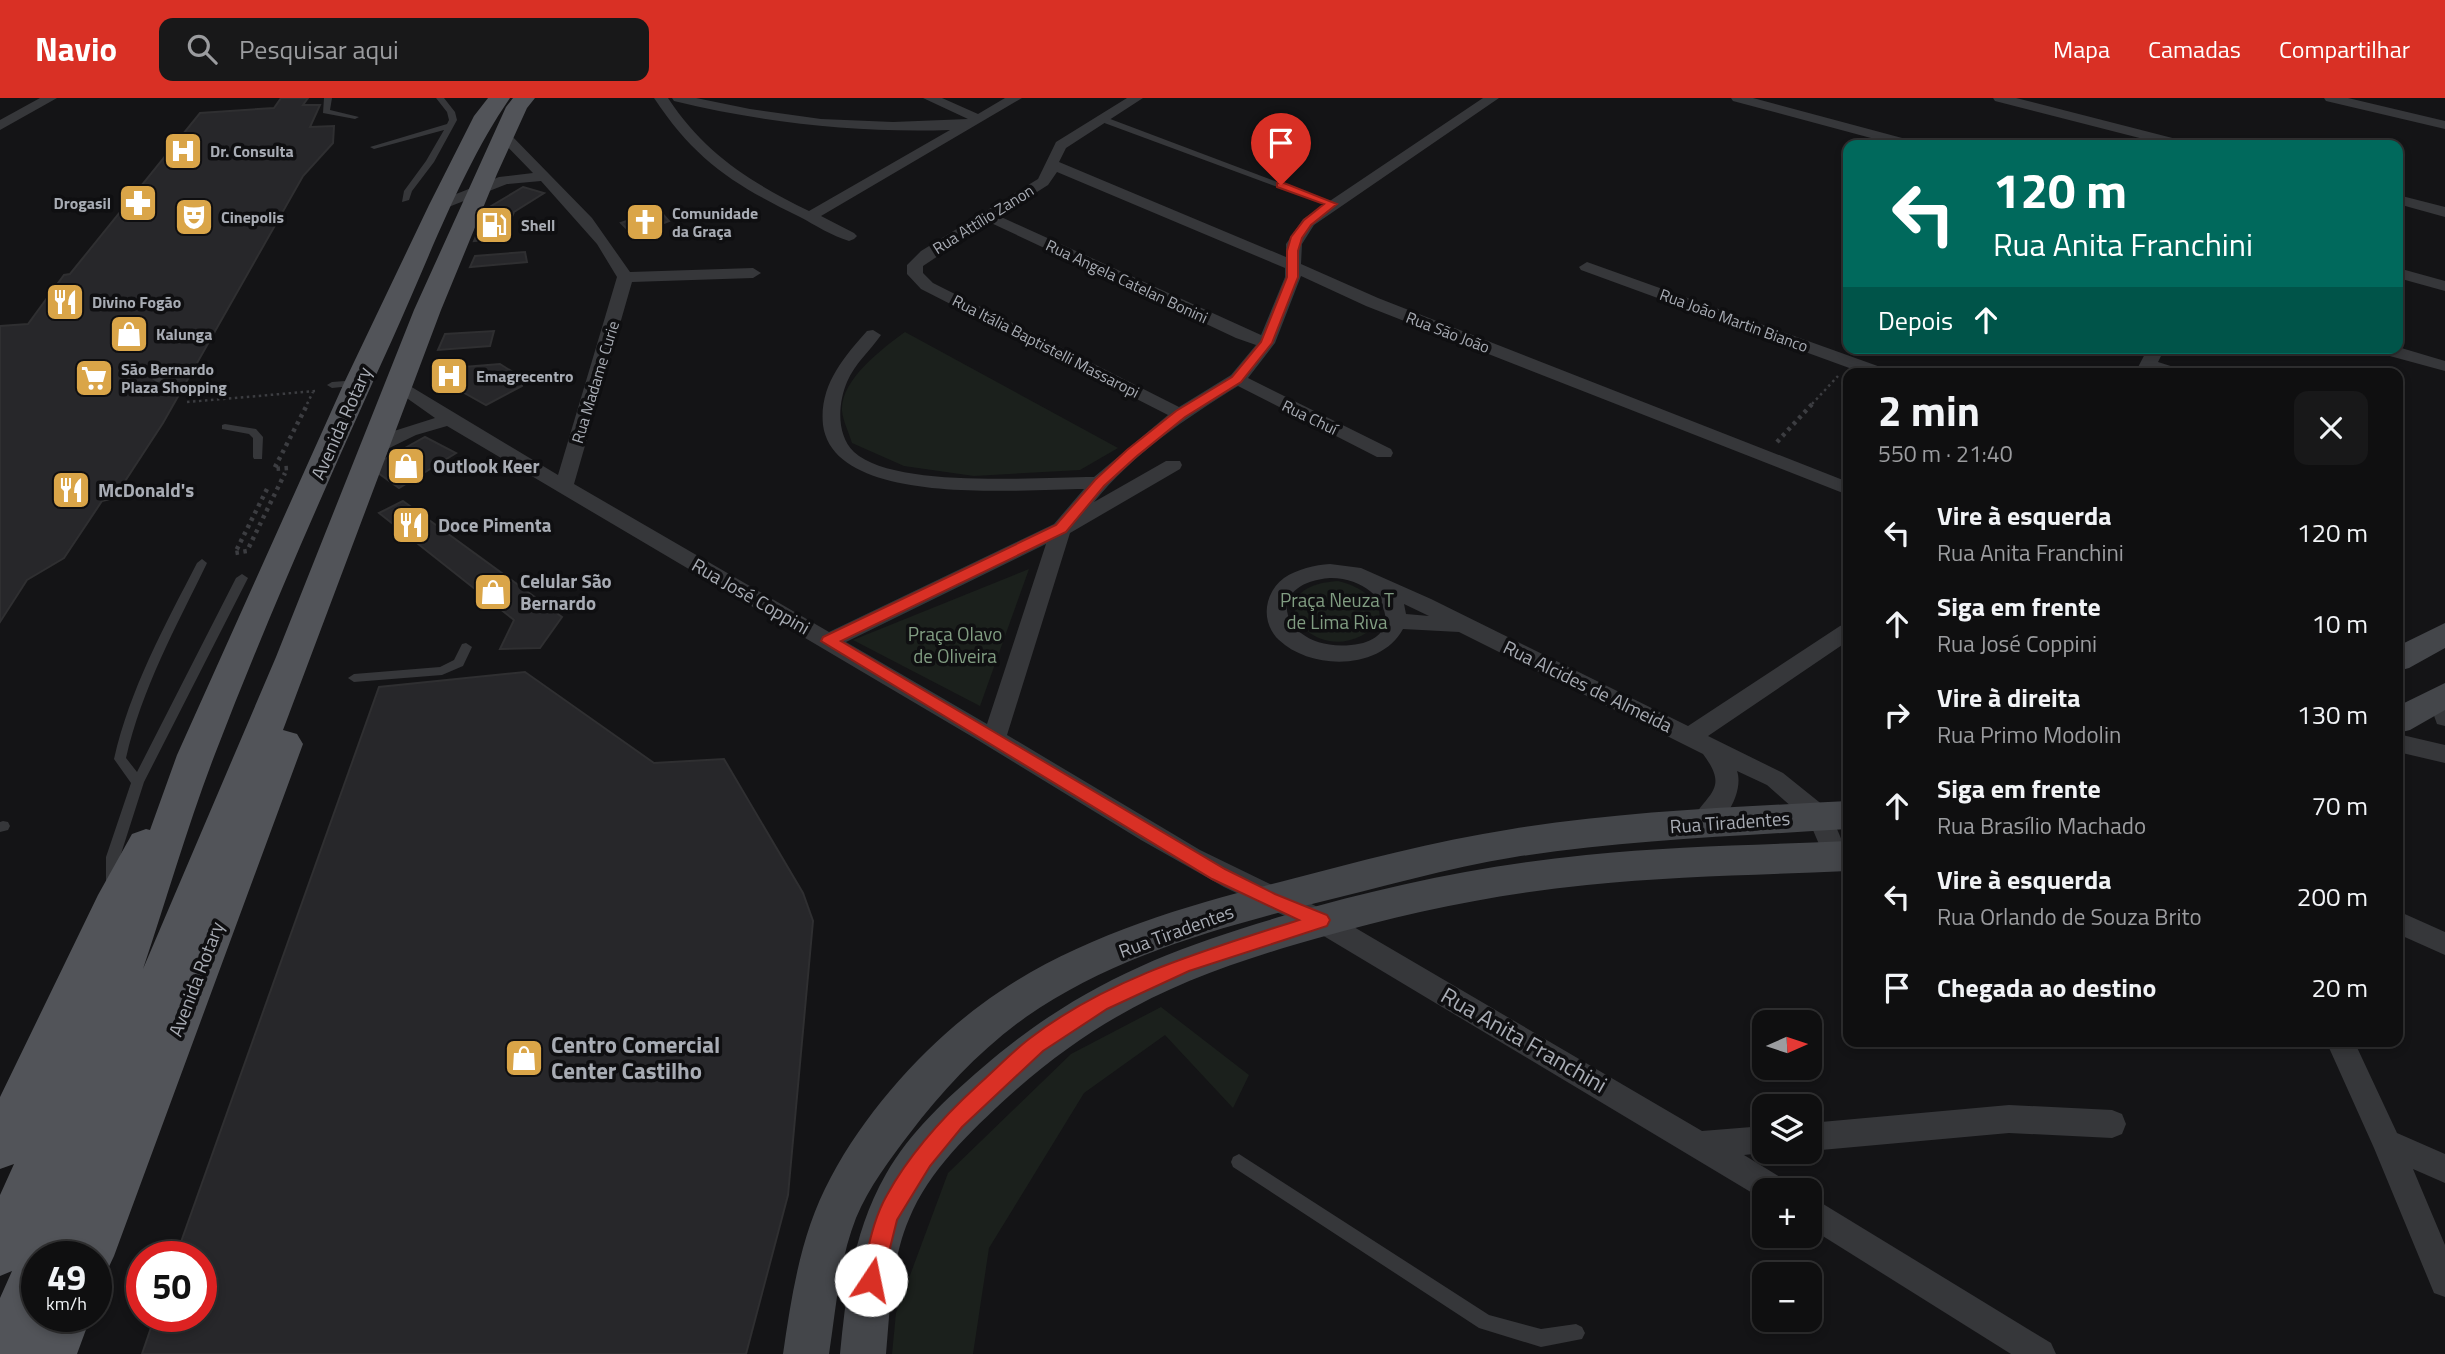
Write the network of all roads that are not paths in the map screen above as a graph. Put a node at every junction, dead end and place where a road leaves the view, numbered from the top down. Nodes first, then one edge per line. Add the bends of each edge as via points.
1 (50, 98) edge
2 (328, 98) edge
3 (440, 98) edge
4 (499, 98) edge
5 (524, 98) edge
6 (661, 98) edge
7 (679, 98) edge
8 (930, 98) edge
9 (1014, 98) edge
10 (1133, 98) edge
11 (1492, 98) edge
12 (1738, 98) edge
13 (2000, 98) edge
14 (2331, 98) edge
15 (355, 117) dead end
16 (1102, 119) junction
17 (971, 122) junction
18 (2445, 125) edge
19 (0, 126) edge
20 (449, 126) junction
21 (503, 135) junction
22 (1893, 140) edge
23 (2164, 140) edge
24 (374, 147) dead end
25 (1053, 165) junction
26 (544, 176) junction
27 (478, 188) junction
28 (405, 200) dead end
29 (2403, 201) edge
30 (1332, 204) junction
31 (441, 205) junction
32 (2445, 212) edge
33 (811, 216) junction
34 (988, 216) junction
35 (1303, 228) junction
36 (849, 236) dead end
37 (1254, 248) junction
38 (1293, 266) junction
39 (1587, 267) dead end
40 (753, 273) dead end
41 (915, 274) joint
42 (2403, 274) edge
43 (625, 277) junction
44 (2445, 286) edge
45 (873, 335) dead end
46 (1266, 343) junction
47 (2402, 354) edge
48 (2445, 366) edge
49 (1867, 368) edge
50 (204, 374) dead end
51 (157, 379) dead end
52 (1237, 379) junction
53 (400, 385) junction
54 (1180, 414) junction
55 (450, 421) junction
56 (225, 428) dead end
57 (373, 450) junction
58 (1384, 453) dead end
59 (258, 457) dead end
60 (1173, 465) dead end
61 (1099, 483) junction
62 (564, 486) junction
63 (1843, 487) edge
64 (1061, 529) junction
65 (202, 563) dead end
66 (242, 578) dead end
67 (1378, 584) junction
68 (1396, 621) junction
69 (1466, 627) junction
70 (2445, 634) edge
71 (1843, 635) edge
72 (828, 641) junction
73 (466, 647) dead end
74 (2403, 657) edge
75 (294, 658) junction
76 (354, 678) dead end
77 (2443, 704) edge
78 (2403, 718) edge
79 (994, 739) junction
80 (1700, 740) junction
81 (2403, 744) edge
82 (2445, 754) edge
83 (196, 755) junction
84 (138, 782) junction
85 (1834, 816) edge
86 (1703, 822) junction
87 (1842, 856) edge
88 (1268, 899) junction
89 (113, 906) junction
90 (1321, 920) junction
91 (2403, 924) edge
92 (2445, 944) edge
93 (2343, 1047) edge
94 (2112, 1124) dead end
95 (1822, 1136) edge
96 (1752, 1141) edge
97 (2387, 1143) junction
98 (1702, 1145) junction
99 (0, 1147) edge
100 (1238, 1163) dead end
101 (2445, 1169) edge
102 (1756, 1178) edge
103 (1822, 1218) edge
104 (49, 1241) edge
105 (95, 1241) edge
106 (0, 1251) edge
107 (2445, 1282) edge
108 (21, 1308) edge
109 (60, 1332) edge
110 (1576, 1333) dead end
111 (2, 1354) edge
112 (51, 1354) edge
113 (806, 1354) edge
114 (863, 1354) edge
115 (2040, 1354) edge

1 - 19 street
2 - 15 lane via 326,111
3 - 20 lane via 451,112
4 - 31 main road, Avenida Rotary via 485,116
5 - 21 main road, Avenida Rotary
6 - 33 street via 676,125 727,173
7 - 17 street via 746,114 836,125 920,128
8 - 17 street
9 - 17 street
10 - 16 street, Rua Attílio Zanon
11 - 30 street
12 - 22 street
13 - 23 street
14 - 18 street
16 - 25 street, Rua Attílio Zanon via 1061,145
16 - 30 lane
17 - 33 street
20 - 24 lane
20 - 28 lane
21 - 26 street
21 - 27 main road, Avenida Rotary
25 - 34 street, Rua Attílio Zanon via 1043,182
25 - 37 street, Rua São João
26 - 27 street via 516,177
26 - 43 street via 616,256
27 - 31 street
27 - 53 main road, Avenida Rotary
29 - 32 street
30 - 35 street
31 - 83 main road, Avenida Rotary via 344,384
33 - 36 street
34 - 41 street, Rua Attílio Zanon via 920,259
34 - 46 street, Rua Angela Catelan Bonini
35 - 37 street via 1271,246
35 - 38 street via 1294,244
37 - 38 street, Rua São João
38 - 46 street via 1293,277
38 - 63 street, Rua São João via 1385,307
39 - 49 street, Rua João Martin Bianco
40 - 43 street
41 - 54 street, Rua Itália Baptistelli Massaropi via 927,286
42 - 44 street
43 - 62 street, Rua Madame Curie
45 - 61 street via 842,368 832,394 834,442 846,456 870,470 936,483
46 - 52 street
47 - 48 street
50 - 51 lane
52 - 54 street
52 - 58 street, Rua Chuí
53 - 55 street, Rua José Coppini
53 - 57 main road, Avenida Rotary
54 - 61 street
55 - 57 street via 396,434
55 - 62 street, Rua José Coppini
56 - 59 lane via 252,431 258,438
57 - 75 main road, Avenida Rotary
60 - 64 street
61 - 64 street
62 - 72 street, Rua José Coppini
64 - 72 street
64 - 79 street
65 - 84 lane via 139,691 125,732 120,759
66 - 84 lane
67 - 68 street via 1390,595
67 - 68 street, Rua Alcides de Almeida via 1336,570 1306,575 1294,581 1278,600 1278,622 1284,633 1308,650 1340,655 1384,642
67 - 69 street, Rua Alcides de Almeida
68 - 69 street, Rua Alcides de Almeida
69 - 80 street, Rua Alcides de Almeida
70 - 74 main road
71 - 80 street
72 - 79 street, Rua José Coppini
73 - 76 lane via 459,663 442,671
75 - 104 main road, Avenida Rotary
75 - 105 main road, Avenida Rotary via 294,719
77 - 78 main road
79 - 88 street, Rua José Coppini via 1178,851
80 - 85 street, Rua Alcides de Almeida
80 - 86 street via 1728,774 1729,788
81 - 82 street
83 - 89 main road, Avenida Rotary
83 - 106 main road, Avenida Rotary via 116,987
84 - 89 lane via 113,857
85 - 86 main road, Rua Tiradentes
85 - 87 street
86 - 88 main road, Rua Tiradentes via 1512,843
87 - 90 main road, Rua Tiradentes via 1551,874 1468,887
88 - 90 street, Rua Anita Franchini
88 - 113 main road, Rua Tiradentes via 1198,919 1053,981 985,1026 938,1067 877,1142 834,1219 819,1267
89 - 99 main road, Avenida Rotary
90 - 98 street, Rua Anita Franchini
90 - 114 main road, Rua Tiradentes via 1184,965 1101,1003 1036,1045 984,1091 923,1159 894,1202 873,1265
91 - 92 street
93 - 97 street
94 - 95 street via 2009,1119
96 - 98 street
97 - 101 street
97 - 107 street
98 - 102 street, Rua Anita Franchini
100 - 110 lane via 1485,1322 1541,1338
103 - 115 street
108 - 111 main road
109 - 112 main road

